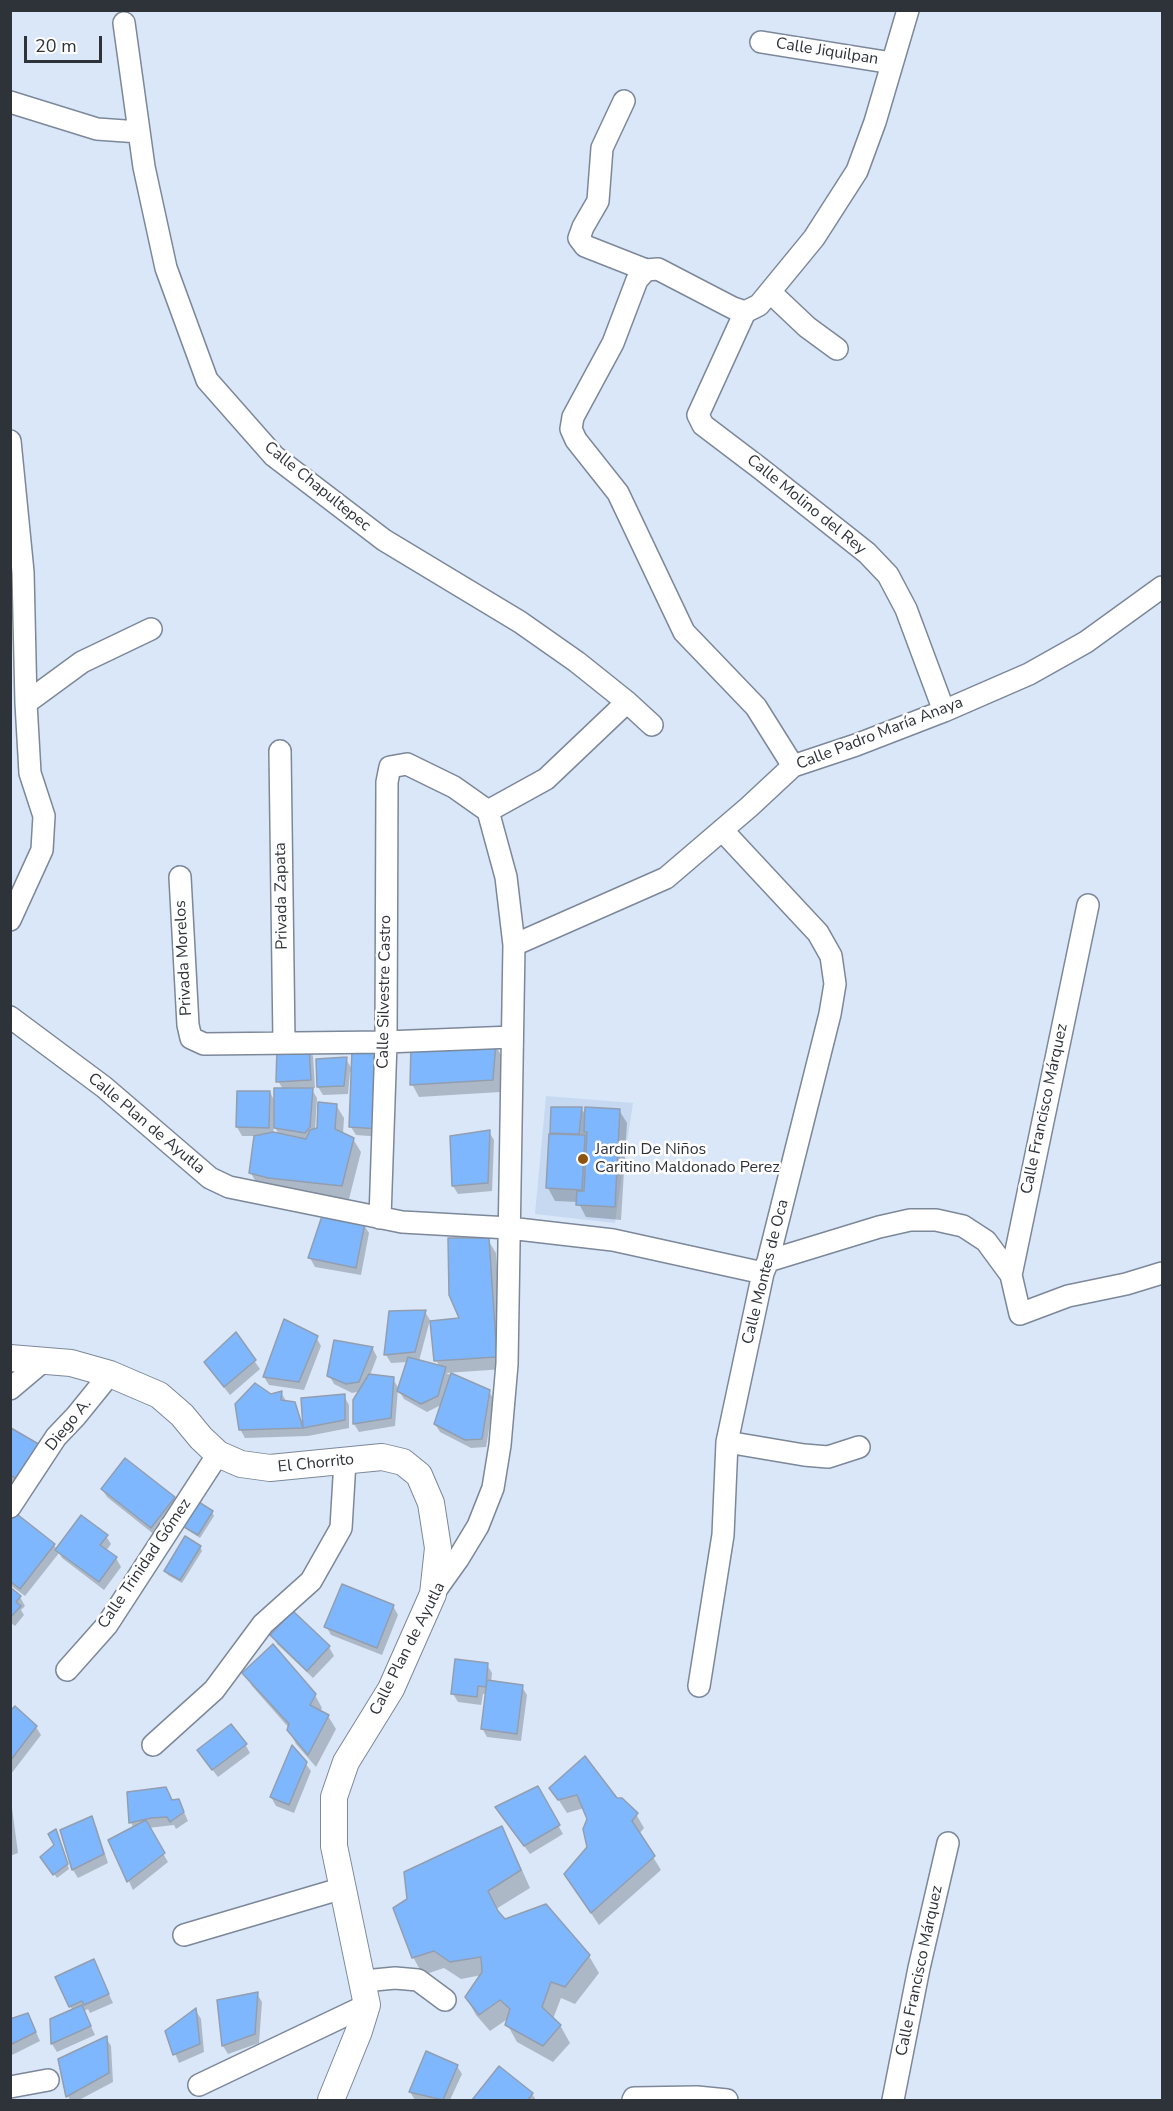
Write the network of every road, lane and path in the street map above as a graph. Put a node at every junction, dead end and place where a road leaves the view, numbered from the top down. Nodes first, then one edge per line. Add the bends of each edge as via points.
1 (908, 10) edge
2 (124, 23) dead end
3 (761, 42) dead end
4 (892, 63) junction
5 (624, 101) dead end
6 (10, 102) edge
7 (140, 132) junction
8 (646, 270) junction
9 (770, 292) junction
10 (745, 312) junction
11 (837, 349) dead end
12 (10, 441) edge
13 (1162, 587) edge
14 (151, 629) dead end
15 (627, 702) junction
16 (26, 703) junction
17 (944, 711) junction
18 (652, 725) dead end
19 (19, 744) edge
20 (280, 751) dead end
21 (793, 766) junction
22 (488, 811) junction
23 (722, 830) junction
24 (180, 877) dead end
25 (1088, 905) dead end
26 (10, 920) edge
27 (514, 945) junction
28 (10, 1017) edge
29 (512, 1037) junction
30 (284, 1042) junction
31 (386, 1042) junction
32 (380, 1218) junction
33 (509, 1228) junction
34 (766, 1267) junction
35 (1162, 1273) edge
36 (1011, 1275) junction
37 (10, 1358) edge
38 (42, 1362) junction
39 (110, 1374) junction
40 (10, 1389) edge
41 (727, 1443) junction
42 (859, 1447) dead end
43 (218, 1454) junction
44 (345, 1461) junction
45 (10, 1507) edge
46 (433, 1594) junction
47 (67, 1670) dead end
48 (699, 1686) dead end
49 (153, 1745) dead end
50 (948, 1843) dead end
51 (343, 1888) junction
52 (184, 1935) dead end
53 (365, 1993) junction
54 (445, 2000) dead end
55 (48, 2080) dead end
56 (199, 2085) dead end
57 (10, 2087) edge
58 (634, 2099) edge
59 (331, 2100) edge
60 (727, 2100) edge
61 (893, 2100) edge

1 - 4 street
2 - 7 street, Calle Chapultepec
3 - 4 street, Calle Jiquilpan
4 - 9 street via 857,171 814,237
5 - 8 street via 602,148 598,201 579,238 585,246
6 - 7 street via 97,129
7 - 15 street, Calle Chapultepec via 166,268 207,380 273,456 384,540 520,622
8 - 10 street via 658,269
8 - 21 street via 637,280 613,343 573,417 571,429 618,494 684,632 756,706
9 - 10 street via 759,305
9 - 11 street
10 - 17 street, Calle Molino del Rey via 698,415 703,425 867,553 888,575 906,609
12 - 16 street via 23,572
13 - 17 street, Calle Padro María Anaya via 1086,642 1029,674
14 - 16 street via 82,662
15 - 18 street, Calle Chapultepec
15 - 22 street via 546,779
16 - 19 street
17 - 21 street, Calle Padro María Anaya
19 - 26 street via 44,816 42,850
20 - 30 street, Privada Zapata
21 - 23 street, Calle Padro María Anaya
22 - 27 street, Calle Plan de Ayutla via 506,877
22 - 31 street, Calle Silvestre Castro via 454,787 407,764 390,767
23 - 27 street, Calle Padro María Anaya via 666,878
23 - 34 street, Calle Montes de Oca via 818,933 831,956 835,984
24 - 30 street, Privada Morelos via 191,1038 204,1044
25 - 36 street, Calle Francisco Márquez
27 - 29 street, Calle Plan de Ayutla
28 - 32 street, Calle Plan de Ayutla via 104,1087 210,1178 229,1187
29 - 31 street
29 - 33 street, Calle Plan de Ayutla
30 - 31 street
31 - 32 street, Calle Silvestre Castro
32 - 33 street, Calle Plan de Ayutla
33 - 34 street, Calle Plan de Ayutla via 614,1240
33 - 46 street, Calle Plan de Ayutla via 507,1364 493,1488 478,1526
34 - 36 street, Calle Plan de Ayutla via 879,1227 909,1220 936,1220 963,1226 986,1241
34 - 41 street, Calle Montes de Oca
35 - 36 street, Calle Francisco Márquez via 1068,1296 1020,1314
37 - 38 street, El Chorrito
38 - 39 street, El Chorrito via 71,1363
38 - 40 street
39 - 43 street, El Chorrito via 159,1395
39 - 45 street, Diego A. via 56,1437
41 - 42 street via 828,1457
41 - 48 street, Calle Montes de Oca via 723,1535
43 - 44 street, El Chorrito via 241,1464 270,1468
43 - 47 street, Calle Trinidad Gómez via 107,1625
44 - 46 street, El Chorrito via 382,1457 403,1462 419,1475 431,1503 438,1548
44 - 49 street via 340,1528 311,1581 263,1624 214,1690
46 - 51 street, Calle Plan de Ayutla via 391,1689 346,1762 334,1797 334,1846
50 - 61 street, Calle Francisco Márquez
51 - 52 street
51 - 53 street, Calle Plan de Ayutla
53 - 54 street via 395,1978 418,1980
53 - 56 street
53 - 59 street via 359,2031
55 - 57 street
58 - 60 street

